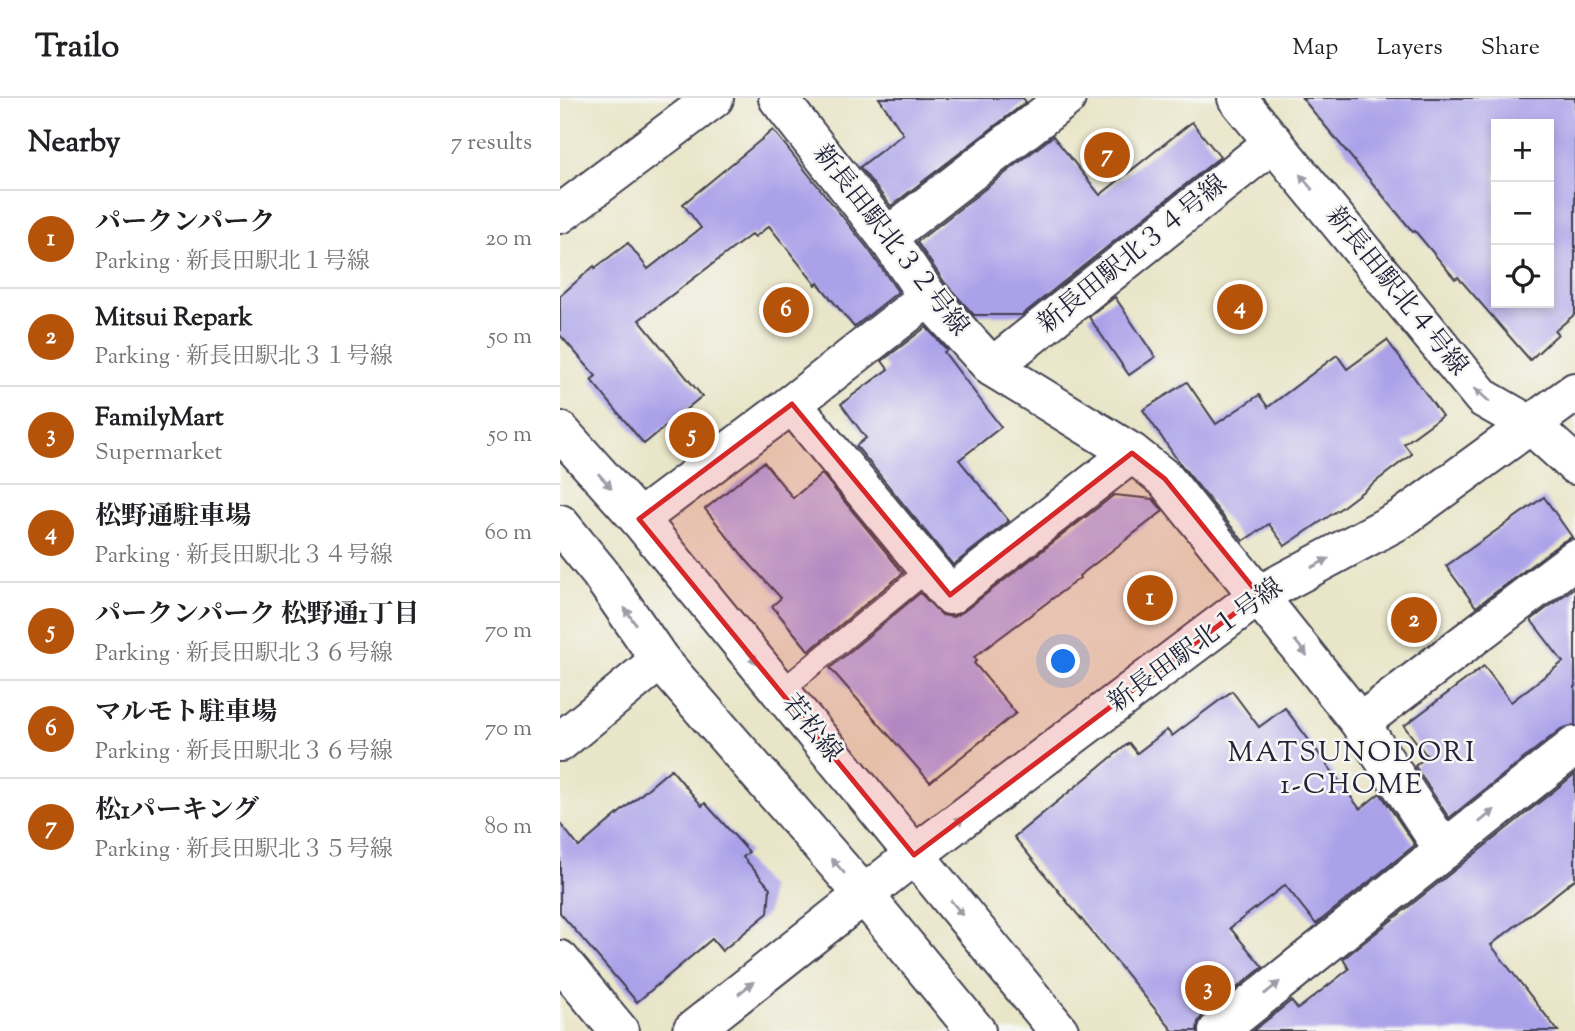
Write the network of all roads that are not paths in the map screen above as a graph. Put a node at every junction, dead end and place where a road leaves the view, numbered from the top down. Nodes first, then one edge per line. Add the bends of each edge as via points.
1 (714, 98) edge
2 (778, 98) edge
3 (1066, 98) edge
4 (1237, 98) edge
5 (1274, 142) junction
6 (560, 214) edge
7 (887, 237) junction
8 (928, 298) junction
9 (992, 367) junction
10 (1575, 393) edge
11 (792, 404) junction
12 (1532, 426) junction
13 (560, 430) edge
14 (1132, 453) junction
15 (1575, 465) edge
16 (639, 519) junction
17 (560, 524) edge
18 (1575, 559) edge
19 (929, 569) junction
20 (1259, 595) junction
21 (660, 660) junction
22 (780, 692) junction
23 (1360, 723) junction
24 (560, 742) edge
25 (1575, 746) edge
26 (1444, 850) junction
27 (914, 855) junction
28 (864, 895) junction
29 (560, 960) edge
30 (619, 1031) edge
31 (692, 1031) edge
32 (976, 1031) edge
33 (1059, 1031) edge
34 (1218, 1031) edge

1 - 6 street
2 - 7 street, 新長田駅北３２号線
3 - 7 street
4 - 5 street, 新長田駅北４号線
5 - 9 street, 新長田駅北３４号線
12 -> 5 street, 新長田駅北４号線 via 1483,398
7 - 8 street, 新長田駅北３２号線
8 - 9 street, 新長田駅北３２号線
8 - 11 street
9 - 14 street, 新長田駅北３２号線
10 - 12 street, 新長田駅北１号線
11 - 16 street
11 - 19 street
12 - 15 street, 新長田駅北４号線
20 -> 12 street, 新長田駅北１号線 via 1401,519
13 -> 16 street, 若松線
14 - 19 street via 950,594
14 - 20 street, 新長田駅北３２号線 via 1165,479
16 -> 22 street, 若松線
21 -> 17 street
18 - 23 street
19 - 22 lane
20 -> 23 street, 新長田駅北３２号線
27 -> 20 street, 新長田駅北１号線
21 - 24 street
28 -> 21 street
22 - 27 street, 若松線
23 - 26 street, 新長田駅北３２号線
26 -> 25 street
34 -> 26 street
27 - 28 street, 新長田駅北１号線
27 -> 33 street, 若松線
31 -> 28 street, 新長田駅北１号線
28 - 32 street
29 - 30 street

